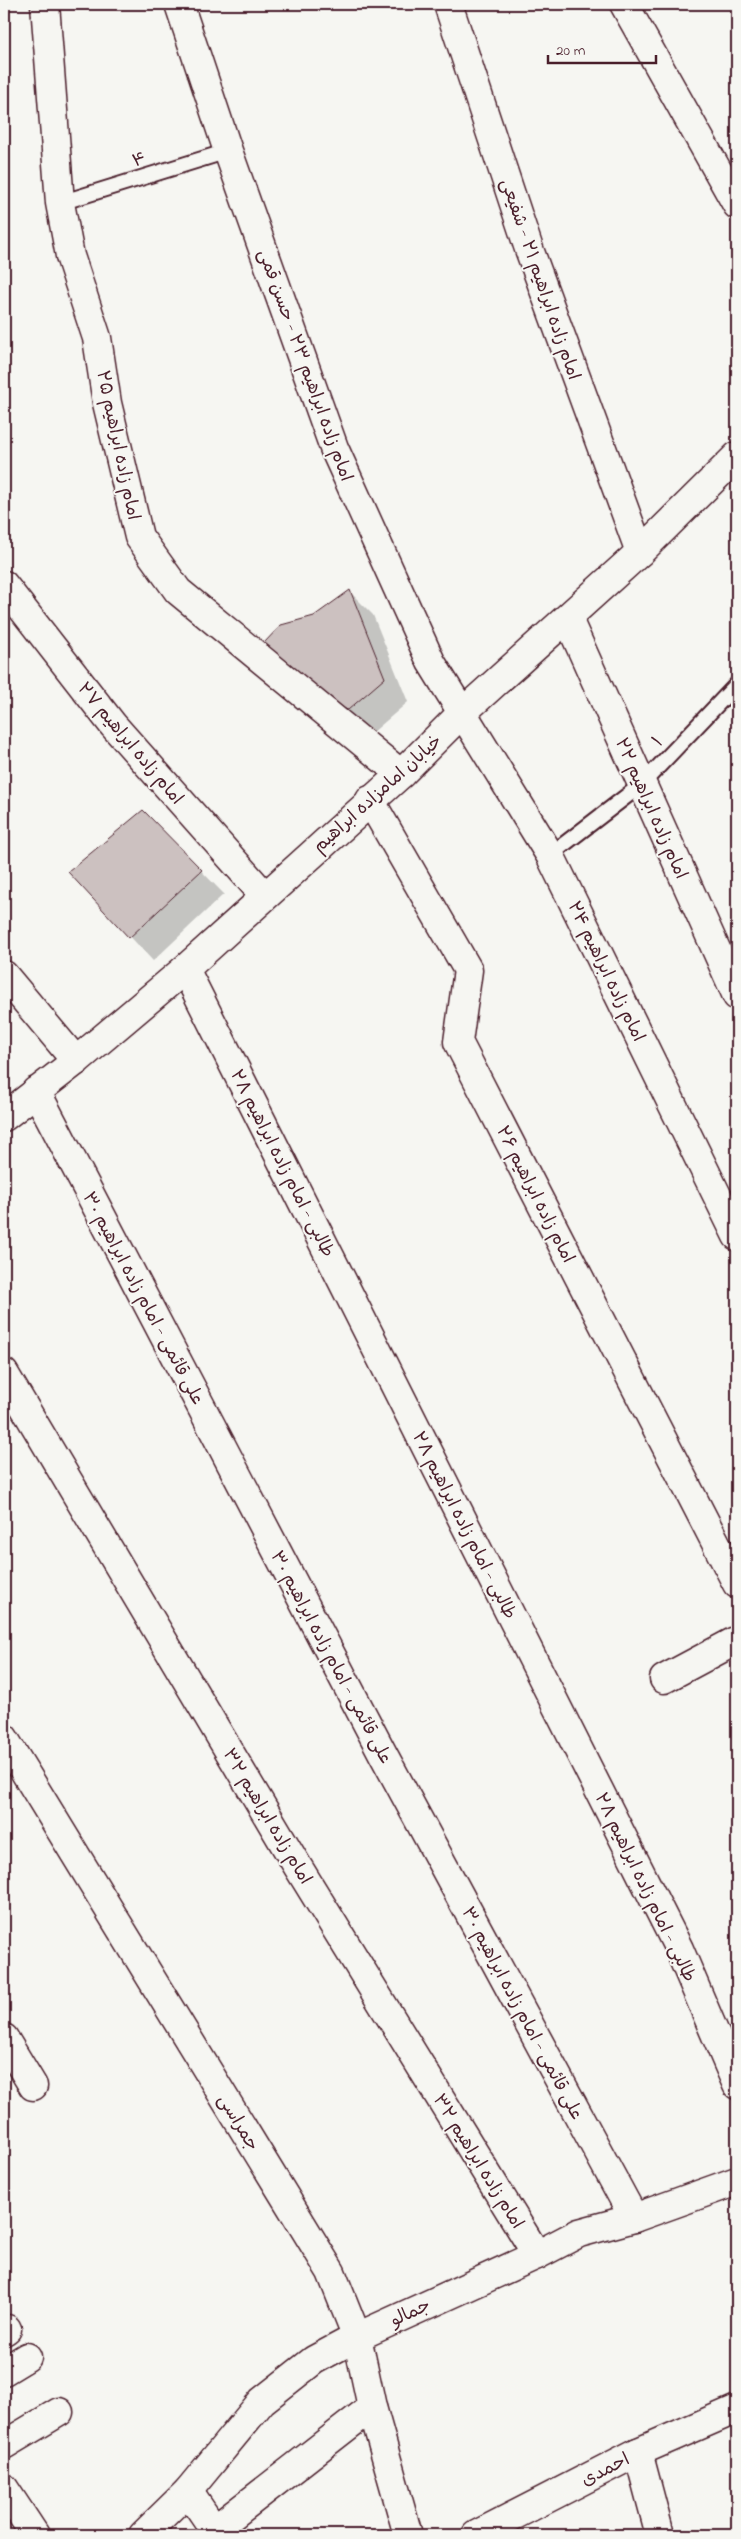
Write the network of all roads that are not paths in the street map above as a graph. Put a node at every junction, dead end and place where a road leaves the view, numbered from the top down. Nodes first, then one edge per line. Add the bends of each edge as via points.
1 (45, 4) edge
2 (179, 4) edge
3 (448, 4) edge
4 (624, 4) edge
5 (228, 151) junction
6 (60, 203) junction
7 (737, 205) edge
8 (737, 456) edge
9 (640, 552) junction
10 (4, 585) edge
11 (568, 619) junction
12 (737, 684) edge
13 (463, 712) junction
14 (401, 774) junction
15 (641, 784) junction
16 (370, 800) junction
17 (550, 855) junction
18 (264, 895) junction
19 (185, 969) junction
20 (4, 975) edge
21 (737, 996) edge
22 (76, 1061) junction
23 (36, 1092) junction
24 (4, 1117) edge
25 (737, 1236) edge
26 (4, 1373) edge
27 (737, 1584) edge
28 (737, 1640) edge
29 (664, 1679) dead end
30 (4, 1738) edge
31 (4, 2038) edge
32 (737, 2085) edge
33 (33, 2086) dead end
34 (737, 2181) edge
35 (634, 2218) junction
36 (537, 2255) junction
37 (357, 2337) junction
38 (27, 2357) dead end
39 (4, 2371) edge
40 (372, 2408) junction
41 (737, 2409) edge
42 (58, 2412) dead end
43 (4, 2445) edge
44 (638, 2452) junction
45 (4, 2488) edge
46 (188, 2491) junction
47 (216, 2533) edge
48 (35, 2535) edge
49 (143, 2535) edge
50 (408, 2535) edge
51 (476, 2535) edge
52 (660, 2535) edge

1 - 6 street, امام زاده ابراهیم ۲۵
2 - 5 street, امام زاده ابراهیم ۲۳ - حسن قمی
3 - 9 street, امام زاده ابراهیم ۲۱ - شفیعی via 529,249
4 - 7 street
5 - 6 lane, ۴
5 - 13 street, امام زاده ابراهیم ۲۳ - حسن قمی via 334,448 431,662
6 - 14 street, امام زاده ابراهیم ۲۵ via 70,256 97,338 108,403 139,537 178,591
8 - 9 street, خیابان امامزاده ابراهیم
9 - 11 street, خیابان امامزاده ابراهیم
10 - 18 street, امام زاده ابراهیم ۲۷ via 113,725
11 - 13 street, خیابان امامزاده ابراهیم
11 - 15 street, امام زاده ابراهیم ۲۲
12 - 15 lane, ۱
13 - 14 street, خیابان امامزاده ابراهیم
13 - 17 street, امام زاده ابراهیم ۲۴
14 - 16 street, خیابان امامزاده ابراهیم
15 - 17 lane, ۱
15 - 21 street, امام زاده ابراهیم ۲۲
16 - 18 street, خیابان امامزاده ابراهیم
16 - 27 street, امام زاده ابراهیم ۲۶ via 468,970 458,1042
17 - 25 street, امام زاده ابراهیم ۲۴
18 - 19 street, خیابان امامزاده ابراهیم
19 - 22 street, خیابان امامزاده ابراهیم
19 - 32 street, طالبی - امام زاده ابراهیم ۲۸ via 679,1949
20 - 22 street
22 - 23 street, خیابان امامزاده ابراهیم
23 - 24 street, خیابان امامزاده ابراهیم
23 - 35 street, علی قائمی - امام زاده ابراهیم ۳۰ via 383,1754
26 - 36 street, امام زاده ابراهیم ۳۲ via 303,1876
28 - 29 street
30 - 37 street, جمراسی via 331,2272
31 - 33 street
34 - 35 street, جمالو
35 - 36 street, جمالو via 579,2233
36 - 37 street, جمالو
37 - 40 street, جمراسی
37 - 46 street, جمالو via 314,2360 262,2401
38 - 39 street
40 - 47 street
40 - 50 street, جمراسی
41 - 44 street, احمدی
42 - 43 street
44 - 51 street, احمدی
44 - 52 street
45 - 48 street
46 - 47 street
46 - 49 street, جمالو

